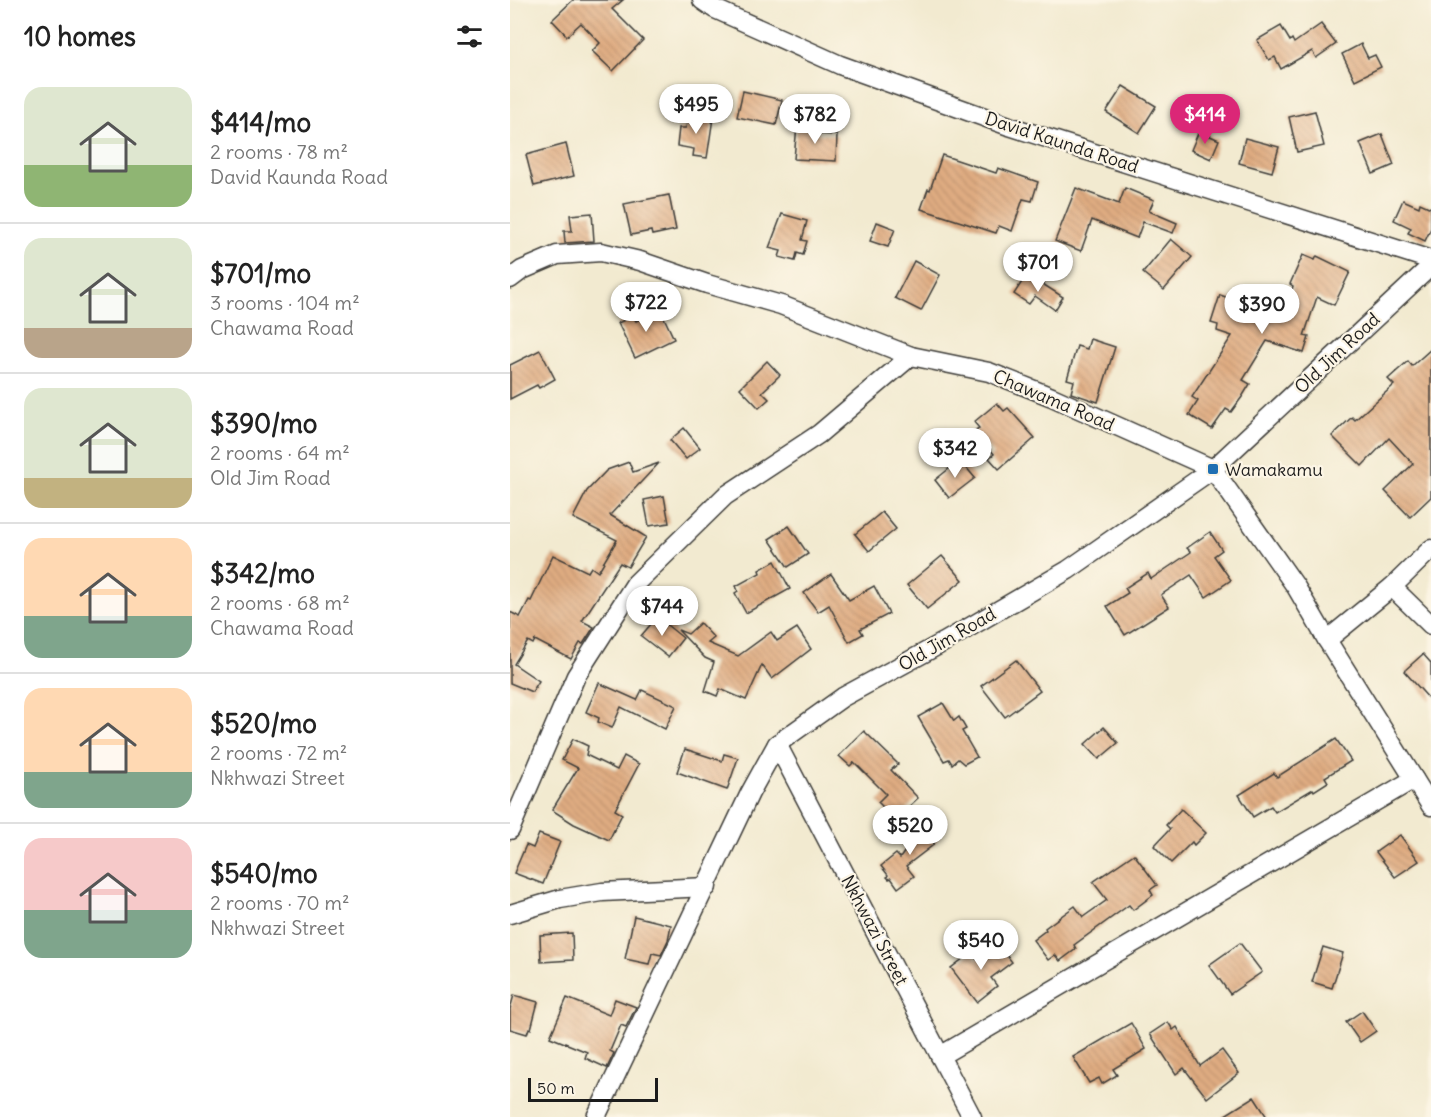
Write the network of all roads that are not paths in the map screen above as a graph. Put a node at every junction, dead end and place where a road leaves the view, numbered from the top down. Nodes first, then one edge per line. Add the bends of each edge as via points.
1 (702, 0) edge
2 (1431, 260) edge
3 (1431, 266) edge
4 (510, 279) edge
5 (911, 356) junction
6 (1213, 469) junction
7 (1431, 549) edge
8 (1392, 587) junction
9 (1431, 625) edge
10 (1327, 640) junction
11 (777, 744) junction
12 (1414, 779) junction
13 (1431, 806) edge
14 (510, 830) edge
15 (707, 887) junction
16 (510, 914) edge
17 (940, 1056) junction
18 (596, 1117) edge
19 (972, 1117) edge

1 - 2 street, David Kaunda Road via 840,65 1009,126
3 - 6 street, Old Jim Road
4 - 5 street, Chawama Road via 557,255 601,252 781,305
5 - 6 street, Chawama Road via 989,372
5 - 14 street via 819,434 725,496 635,584 576,676
6 - 10 street via 1296,587
6 - 11 street, Old Jim Road via 1068,570 843,697
7 - 8 street
8 - 9 street
8 - 10 street
10 - 12 street
11 - 15 street, Old Jim Road
11 - 17 street, Nkhwazi Street
12 - 13 street
12 - 17 street
15 - 16 street via 603,892 560,899
15 - 18 street, Old Jim Road
17 - 19 street, Nkhwazi Street

